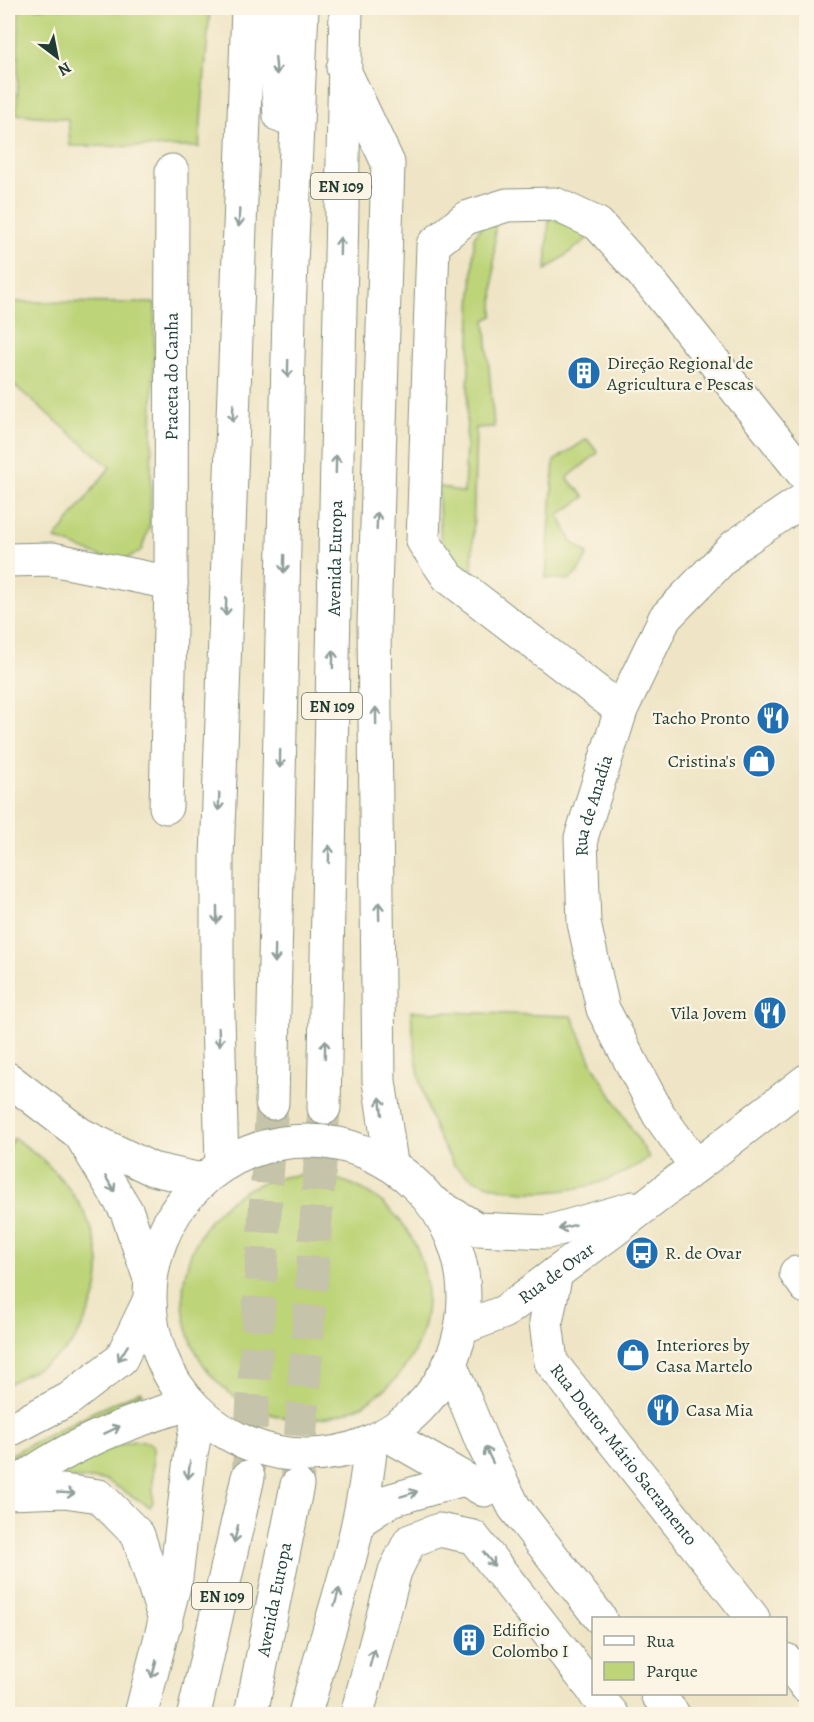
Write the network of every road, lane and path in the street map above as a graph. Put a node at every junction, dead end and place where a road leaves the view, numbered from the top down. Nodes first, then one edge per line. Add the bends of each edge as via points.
1 (248, 8) edge
2 (272, 8) edge
3 (302, 8) edge
4 (346, 8) edge
5 (343, 68) junction
6 (172, 171) dead end
7 (294, 243) junction
8 (807, 477) edge
9 (807, 498) edge
10 (8, 560) edge
11 (171, 583) junction
12 (621, 710) junction
13 (166, 807) dead end
14 (8, 1079) edge
15 (807, 1081) edge
16 (272, 1103) tunnel mouth
17 (324, 1107) tunnel mouth
18 (80, 1134) junction
19 (391, 1164) junction
20 (696, 1166) junction
21 (212, 1172) junction
22 (434, 1203) junction
23 (643, 1205) junction
24 (556, 1273) junction
25 (149, 1290) junction
26 (462, 1328) junction
27 (450, 1363) junction
28 (194, 1408) junction
29 (8, 1431) edge
30 (378, 1438) junction
31 (248, 1477) tunnel mouth
32 (464, 1479) junction
33 (297, 1485) tunnel mouth
34 (8, 1492) edge
35 (514, 1507) junction
36 (359, 1521) junction
37 (599, 1617) edge
38 (752, 1617) edge
39 (166, 1623) junction
40 (787, 1661) edge
41 (807, 1686) edge
42 (592, 1689) edge
43 (596, 1695) edge
44 (658, 1695) edge
45 (141, 1714) edge
46 (194, 1714) edge
47 (251, 1714) edge
48 (305, 1714) edge
49 (357, 1714) edge
50 (612, 1714) edge
51 (674, 1714) edge

1 -> 21 main road via 217,857
2 -> 7 main road
3 - 7 main road, EN 109
4 - 5 main road, Avenida Europa / EN 109
17 -> 5 main road, Avenida Europa / EN 109
19 -> 5 main road via 379,1082 375,624 388,163
6 - 11 main road, Praceta do Canha
7 -> 16 main road, EN 109 via 289,310
8 - 12 main road via 652,284 598,224 555,204 507,205 466,218 433,245 423,541 448,577
9 - 12 main road, Rua de Anadia via 735,546 665,618
10 - 11 main road via 52,559
11 - 13 main road, Praceta do Canha
12 - 20 main road, Rua de Anadia via 581,838 584,923 603,1010 659,1115
14 - 18 main road
15 - 20 main road, Rua de Ovar
18 - 21 main road via 152,1169
18 -> 25 main road via 127,1212
19 - 21 main road via 350,1146 306,1140 263,1146
19 - 22 main road
20 - 23 main road, Rua de Ovar
21 - 25 main road via 177,1208 159,1242
23 -> 22 main road, Rua de Ovar via 548,1232 477,1229
22 - 26 main road via 454,1242 465,1285
23 - 24 main road, Rua de Ovar
24 - 26 main road, Rua de Ovar via 504,1312
24 - 38 main road, Rua Doutor Mário Sacramento via 546,1322 551,1362
25 - 28 main road via 157,1347 168,1373
25 -> 29 main road via 121,1359 69,1399
26 - 27 main road
27 - 30 main road via 424,1404
35 -> 27 main road
28 - 30 main road via 236,1439 280,1454 326,1454
34 -> 28 main road via 31,1472 131,1421
28 -> 39 main road via 176,1578
30 - 32 main road
30 - 36 main road
31 -> 46 main road, EN 109
32 - 35 main road
36 -> 32 main road via 390,1500
33 - 47 main road, Avenida Europa / EN 109
34 -> 39 main road via 64,1491 99,1497 138,1535
35 - 37 main road
48 -> 36 main road
39 -> 45 main road
40 - 41 main road
49 -> 42 main road via 395,1571 410,1541 439,1530 472,1537
43 - 50 main road
44 - 51 main road

